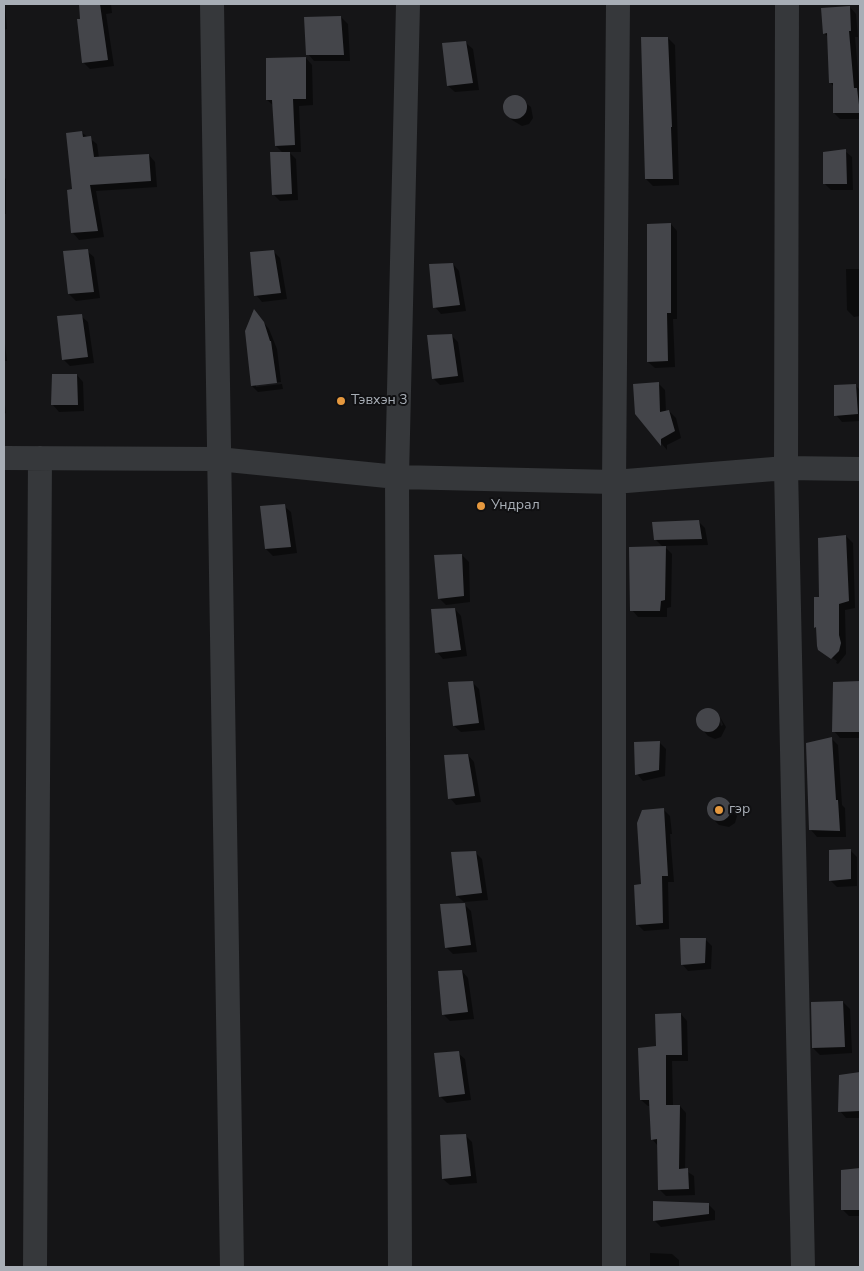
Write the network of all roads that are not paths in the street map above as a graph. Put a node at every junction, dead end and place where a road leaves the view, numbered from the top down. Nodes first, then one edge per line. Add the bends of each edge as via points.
1 (212, 4) edge
2 (408, 4) edge
3 (618, 4) edge
4 (787, 4) edge
5 (4, 458) edge
6 (40, 458) junction
7 (218, 459) junction
8 (786, 468) junction
9 (860, 469) edge
10 (397, 477) junction
11 (614, 482) junction
12 (35, 1267) edge
13 (232, 1267) edge
14 (400, 1267) edge
15 (614, 1267) edge
16 (802, 1267) edge

1 - 7 street
2 - 10 street
3 - 11 street
4 - 8 street
5 - 6 street
6 - 7 street
6 - 12 street
7 - 10 street
7 - 13 street
8 - 9 street
8 - 11 street
8 - 16 street
10 - 11 street
10 - 14 street
11 - 15 street

